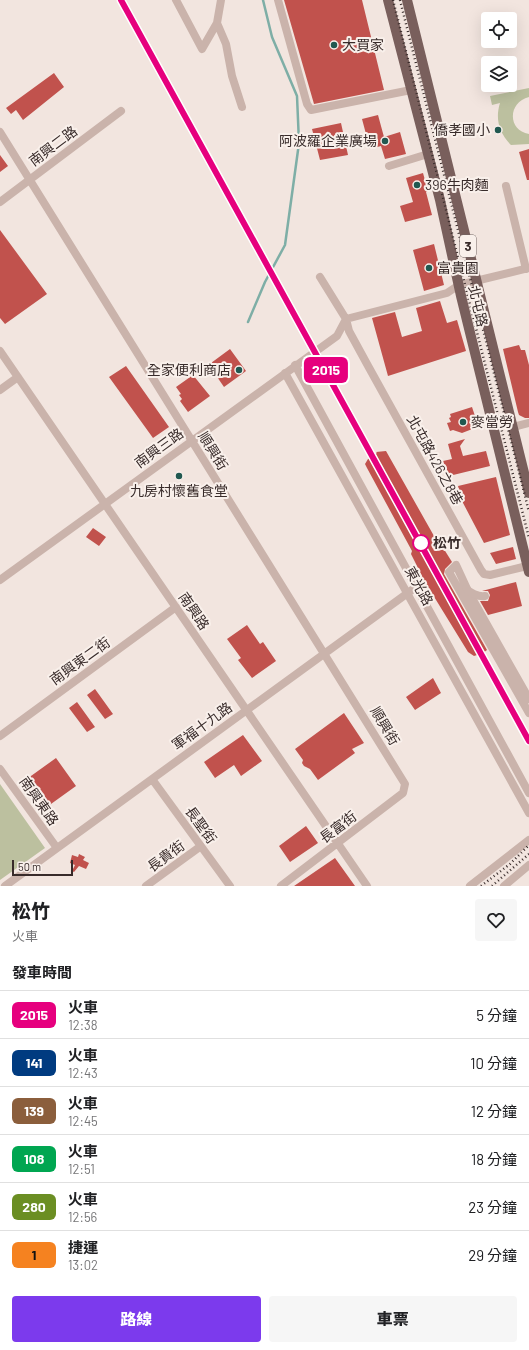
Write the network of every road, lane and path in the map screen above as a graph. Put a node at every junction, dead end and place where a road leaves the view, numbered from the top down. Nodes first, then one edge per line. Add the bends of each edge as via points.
1 (176, 0) edge
2 (221, 0) edge
3 (278, 0) edge
4 (388, 0) edge
5 (407, 0) edge
6 (217, 23) junction
7 (411, 90) junction
8 (242, 107) dead end
9 (121, 111) dead end
10 (0, 132) edge
11 (428, 154) junction
12 (389, 166) dead end
13 (30, 180) junction
14 (506, 186) dead end
15 (0, 202) edge
16 (528, 269) edge
17 (320, 277) dead end
18 (476, 281) junction
19 (459, 285) junction
20 (346, 319) junction
21 (0, 351) edge
22 (295, 365) junction
23 (285, 373) junction
24 (18, 377) junction
25 (0, 390) edge
26 (529, 423) edge
27 (513, 427) junction
28 (191, 441) junction
29 (529, 493) edge
30 (105, 504) junction
31 (528, 569) edge
32 (0, 580) edge
33 (416, 587) junction
34 (467, 590) junction
35 (408, 592) junction
36 (485, 596) dead end
37 (176, 607) junction
38 (324, 652) junction
39 (529, 699) edge
40 (246, 709) junction
41 (529, 713) edge
42 (0, 736) edge
43 (0, 769) edge
44 (152, 779) junction
45 (405, 784) joint
46 (529, 793) edge
47 (529, 813) edge
48 (529, 840) edge
49 (338, 844) junction
50 (201, 846) junction
51 (57, 848) junction
52 (529, 866) edge
53 (5, 886) edge
54 (146, 886) edge
55 (230, 886) edge
56 (280, 886) edge
57 (367, 886) edge
58 (470, 886) edge
59 (504, 886) edge

1 - 6 street via 202,49
2 - 6 street
3 - 7 street via 307,104 311,110
4 - 7 main road, 北屯路 / 3
5 - 18 main road, 北屯路 / 3
6 - 8 street via 226,44 232,76
7 - 11 main road, 北屯路 / 3
9 - 13 street, 南興二路
10 - 13 street, 順興街
11 - 12 street
11 - 19 main road, 北屯路 / 3
13 - 15 street, 南興二路
13 - 28 street, 順興街
14 - 16 street
16 - 18 street
17 - 20 street, 北屯路426之8巷
18 - 19 street
18 - 27 main road, 北屯路 / 3
19 - 20 street via 447,293
19 - 31 main road, 北屯路 / 3
20 - 22 street, 南興三路 via 337,336
20 - 31 street, 北屯路426之8巷 via 349,331 481,570 484,574 490,575
21 - 24 street, 南興路
22 - 23 street, 南興三路
22 - 33 street, 東光路
23 - 28 street, 南興三路
23 - 35 street, 東光路
24 - 25 street
24 - 30 street, 南興路
26 - 27 street
27 - 29 main road, 北屯路 / 3
28 - 30 street, 南興三路
28 - 38 street, 順興街
30 - 32 street, 南興三路
30 - 37 street, 南興路
33 - 35 street, 軍福十九路
33 - 46 street, 東光路
34 - 36 street, bridge via 481,597
34 - 39 street
34 - 41 street via 456,565 449,572
35 - 38 street, 軍福十九路
35 - 47 street, 東光路
37 - 40 street, 南興路
37 - 42 street, 南興東二街
38 - 40 street, 軍福十九路
38 - 45 street, 順興街
40 - 44 street, 軍福十九路
40 - 49 street, 南興路
43 - 51 street, 南興東路
44 - 50 street, 長聖街
44 - 51 street, 軍福十九路
45 - 49 street, 長富街 via 403,793
48 - 58 street
49 - 56 street, 長富街
49 - 57 street, 南興路
50 - 54 street, 長貴街
50 - 55 street, 長聖街
51 - 53 street, 軍福十九路
52 - 59 street

